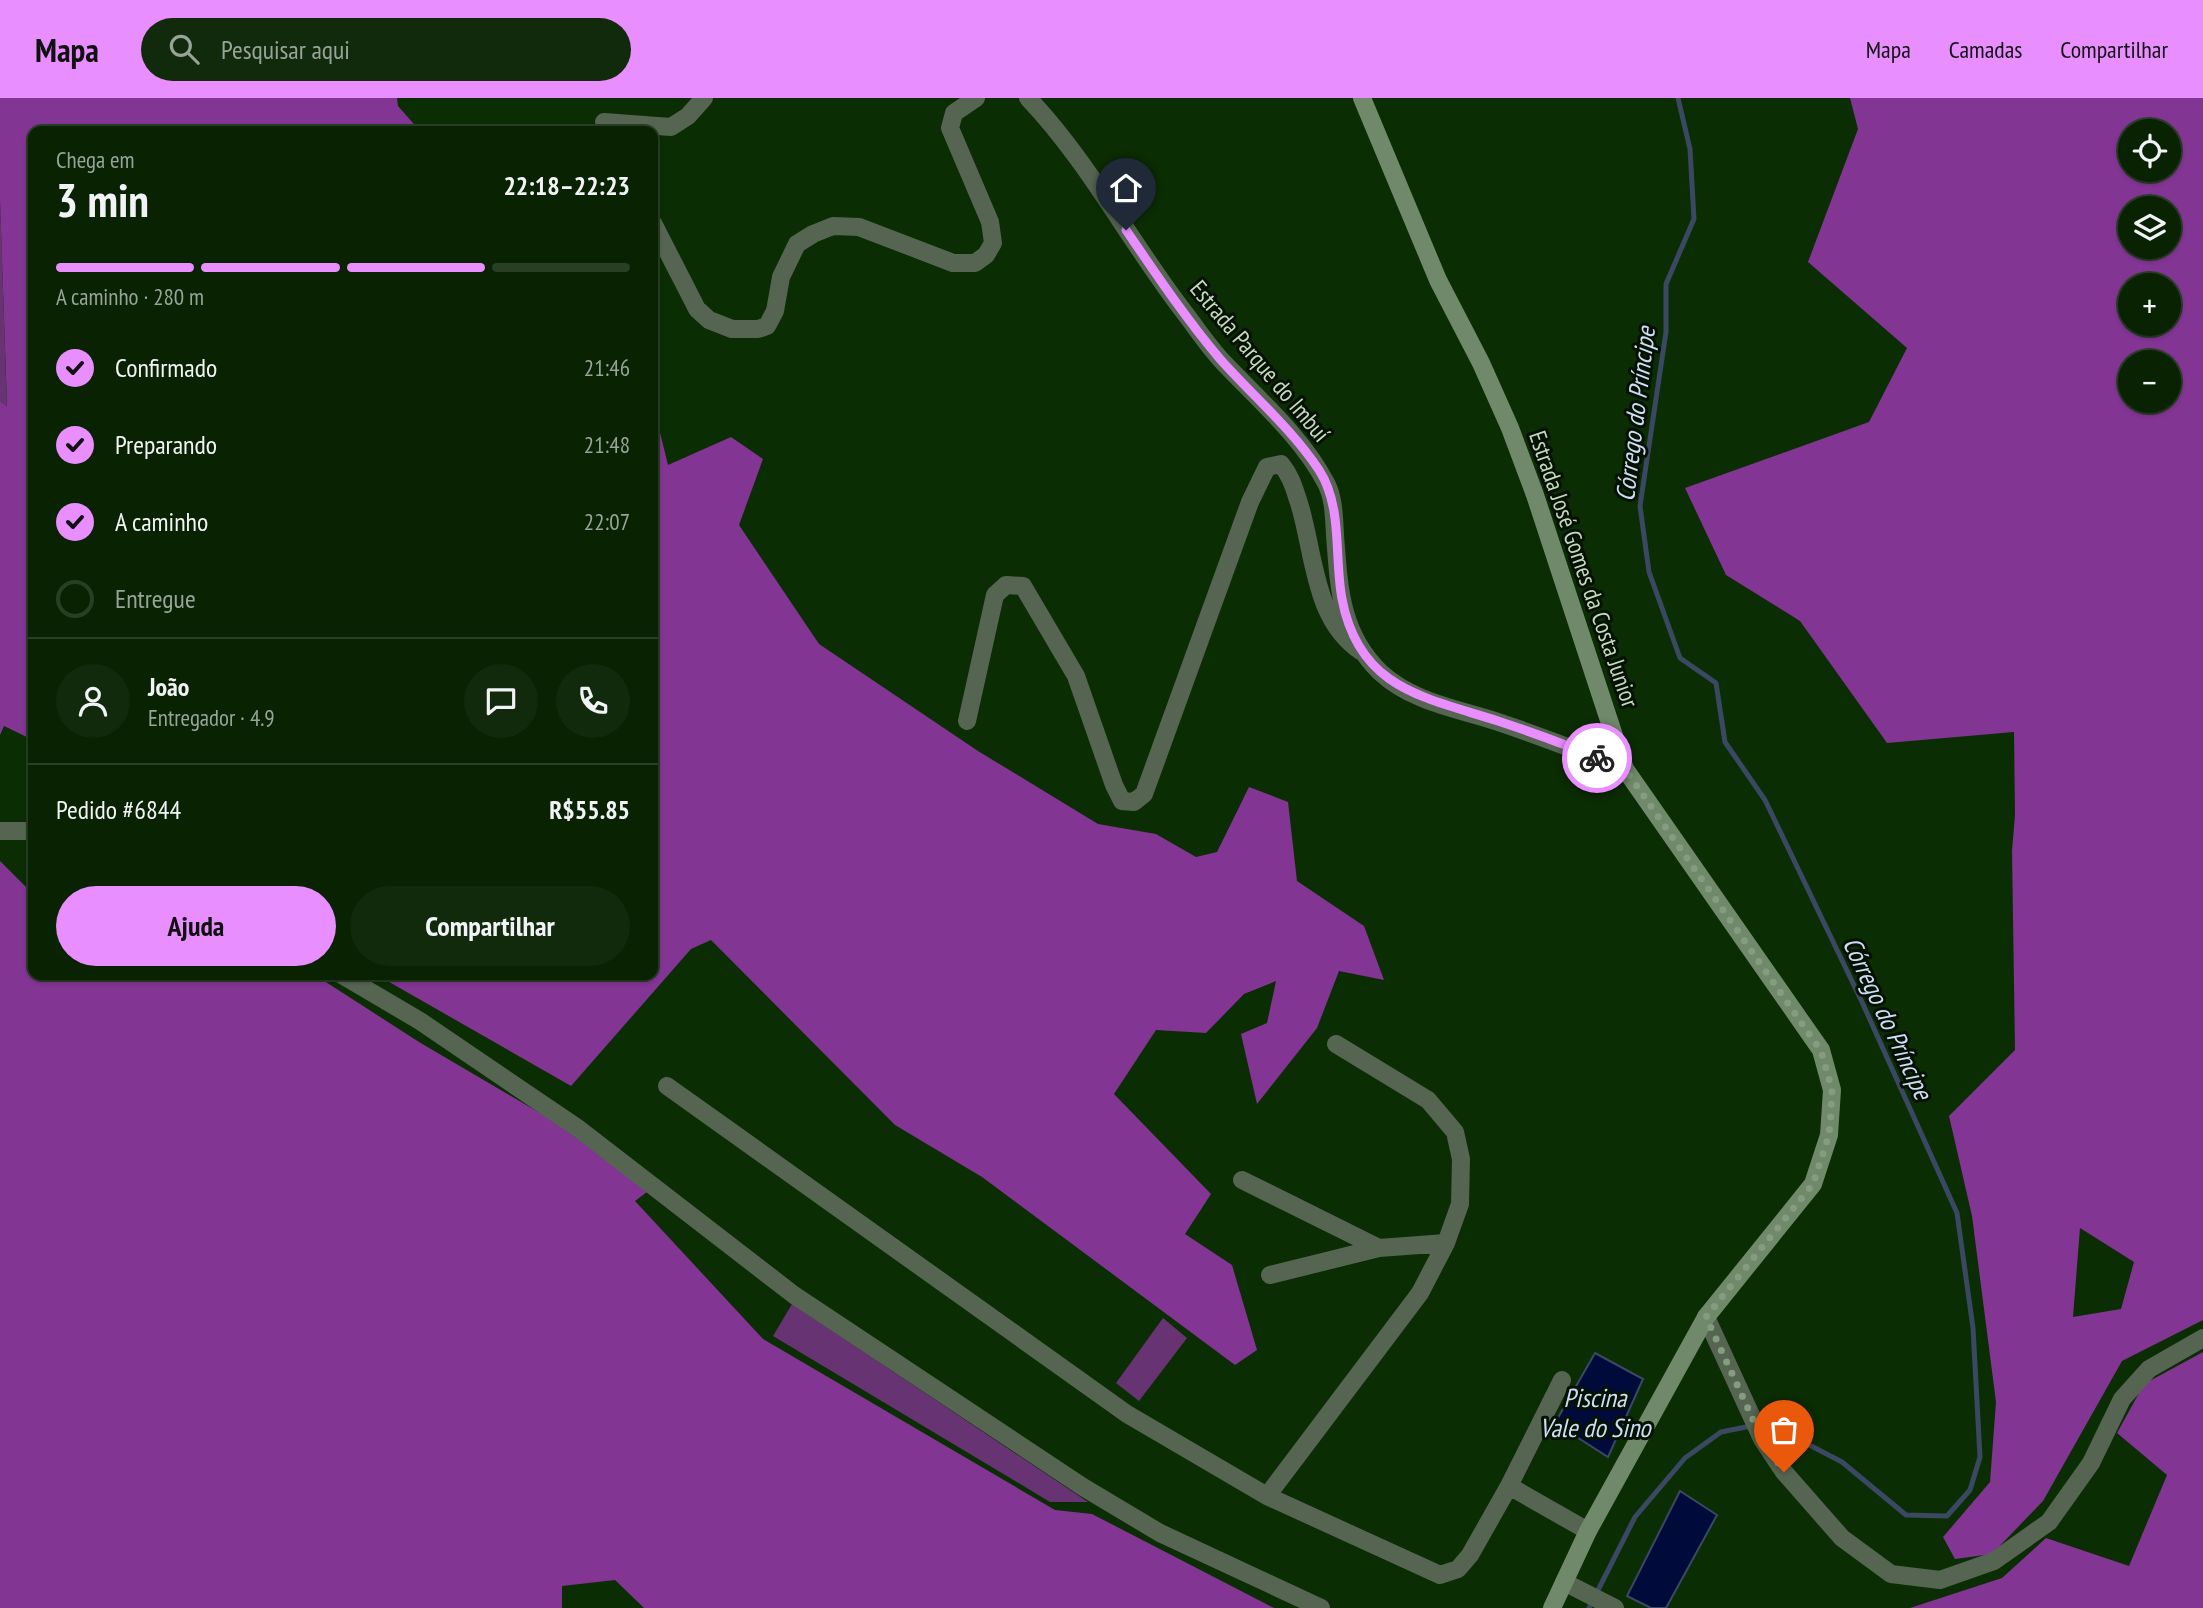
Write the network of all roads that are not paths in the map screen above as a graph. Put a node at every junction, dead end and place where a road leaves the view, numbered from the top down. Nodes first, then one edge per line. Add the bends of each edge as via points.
1 (704, 98) edge
2 (976, 98) edge
3 (1028, 98) edge
4 (1362, 98) edge
5 (604, 122) dead end
6 (658, 126) edge
7 (658, 126) edge
8 (658, 233) edge
9 (1362, 652) junction
10 (967, 722) dead end
11 (1625, 769) junction
12 (0, 831) edge
13 (28, 831) edge
14 (350, 980) edge
15 (1336, 1044) dead end
16 (667, 1086) dead end
17 (1242, 1180) dead end
18 (1446, 1243) junction
19 (1379, 1248) junction
20 (1270, 1275) dead end
21 (1706, 1317) junction
22 (2203, 1338) edge
23 (1562, 1380) dead end
24 (1509, 1486) junction
25 (1266, 1496) junction
26 (1588, 1531) junction
27 (1564, 1582) junction
28 (1610, 1605) edge
29 (1321, 1608) edge
30 (1552, 1608) edge

1 - 6 street via 671,127
2 - 8 street via 954,113 950,128 990,222 993,243 975,263 953,263 859,227 833,226 797,244 781,277 775,311 767,326 732,329 709,320 697,309
3 - 9 street, Estrada Parque do Imbuí via 1064,139 1220,359 1318,469 1334,509 1346,621
4 - 11 street, Estrada José Gomes da Costa Junior via 1438,280 1510,428
5 - 7 street
9 - 10 street via 1337,630 1321,596 1304,520 1290,476 1281,464 1267,467 1250,502 1144,794 1134,802 1122,801 1076,676 1023,586 1006,585 995,595
9 - 11 street, Estrada Parque do Imbuí via 1409,693
11 - 21 street, Estrada José Gomes da Costa Junior via 1821,1051 1832,1090 1829,1135 1813,1184
12 - 13 street
14 - 29 street via 420,1021 579,1129 794,1295 1083,1487 1160,1533
15 - 18 street via 1428,1100 1455,1132 1461,1159 1460,1204
16 - 25 street via 1128,1414
17 - 19 street
18 - 19 street
18 - 25 street via 1420,1293
19 - 20 street
21 - 22 street via 1762,1439 1784,1472 1842,1538 1891,1574 1940,1580 1994,1561 2049,1522 2091,1463 2122,1399 2149,1369
21 - 26 street, Estrada José Gomes da Costa Junior
23 - 24 street
24 - 25 street via 1470,1555 1458,1569 1440,1575
24 - 26 street
26 - 27 street, Estrada José Gomes da Costa Junior
27 - 28 street
27 - 30 street, Estrada José Gomes da Costa Junior

